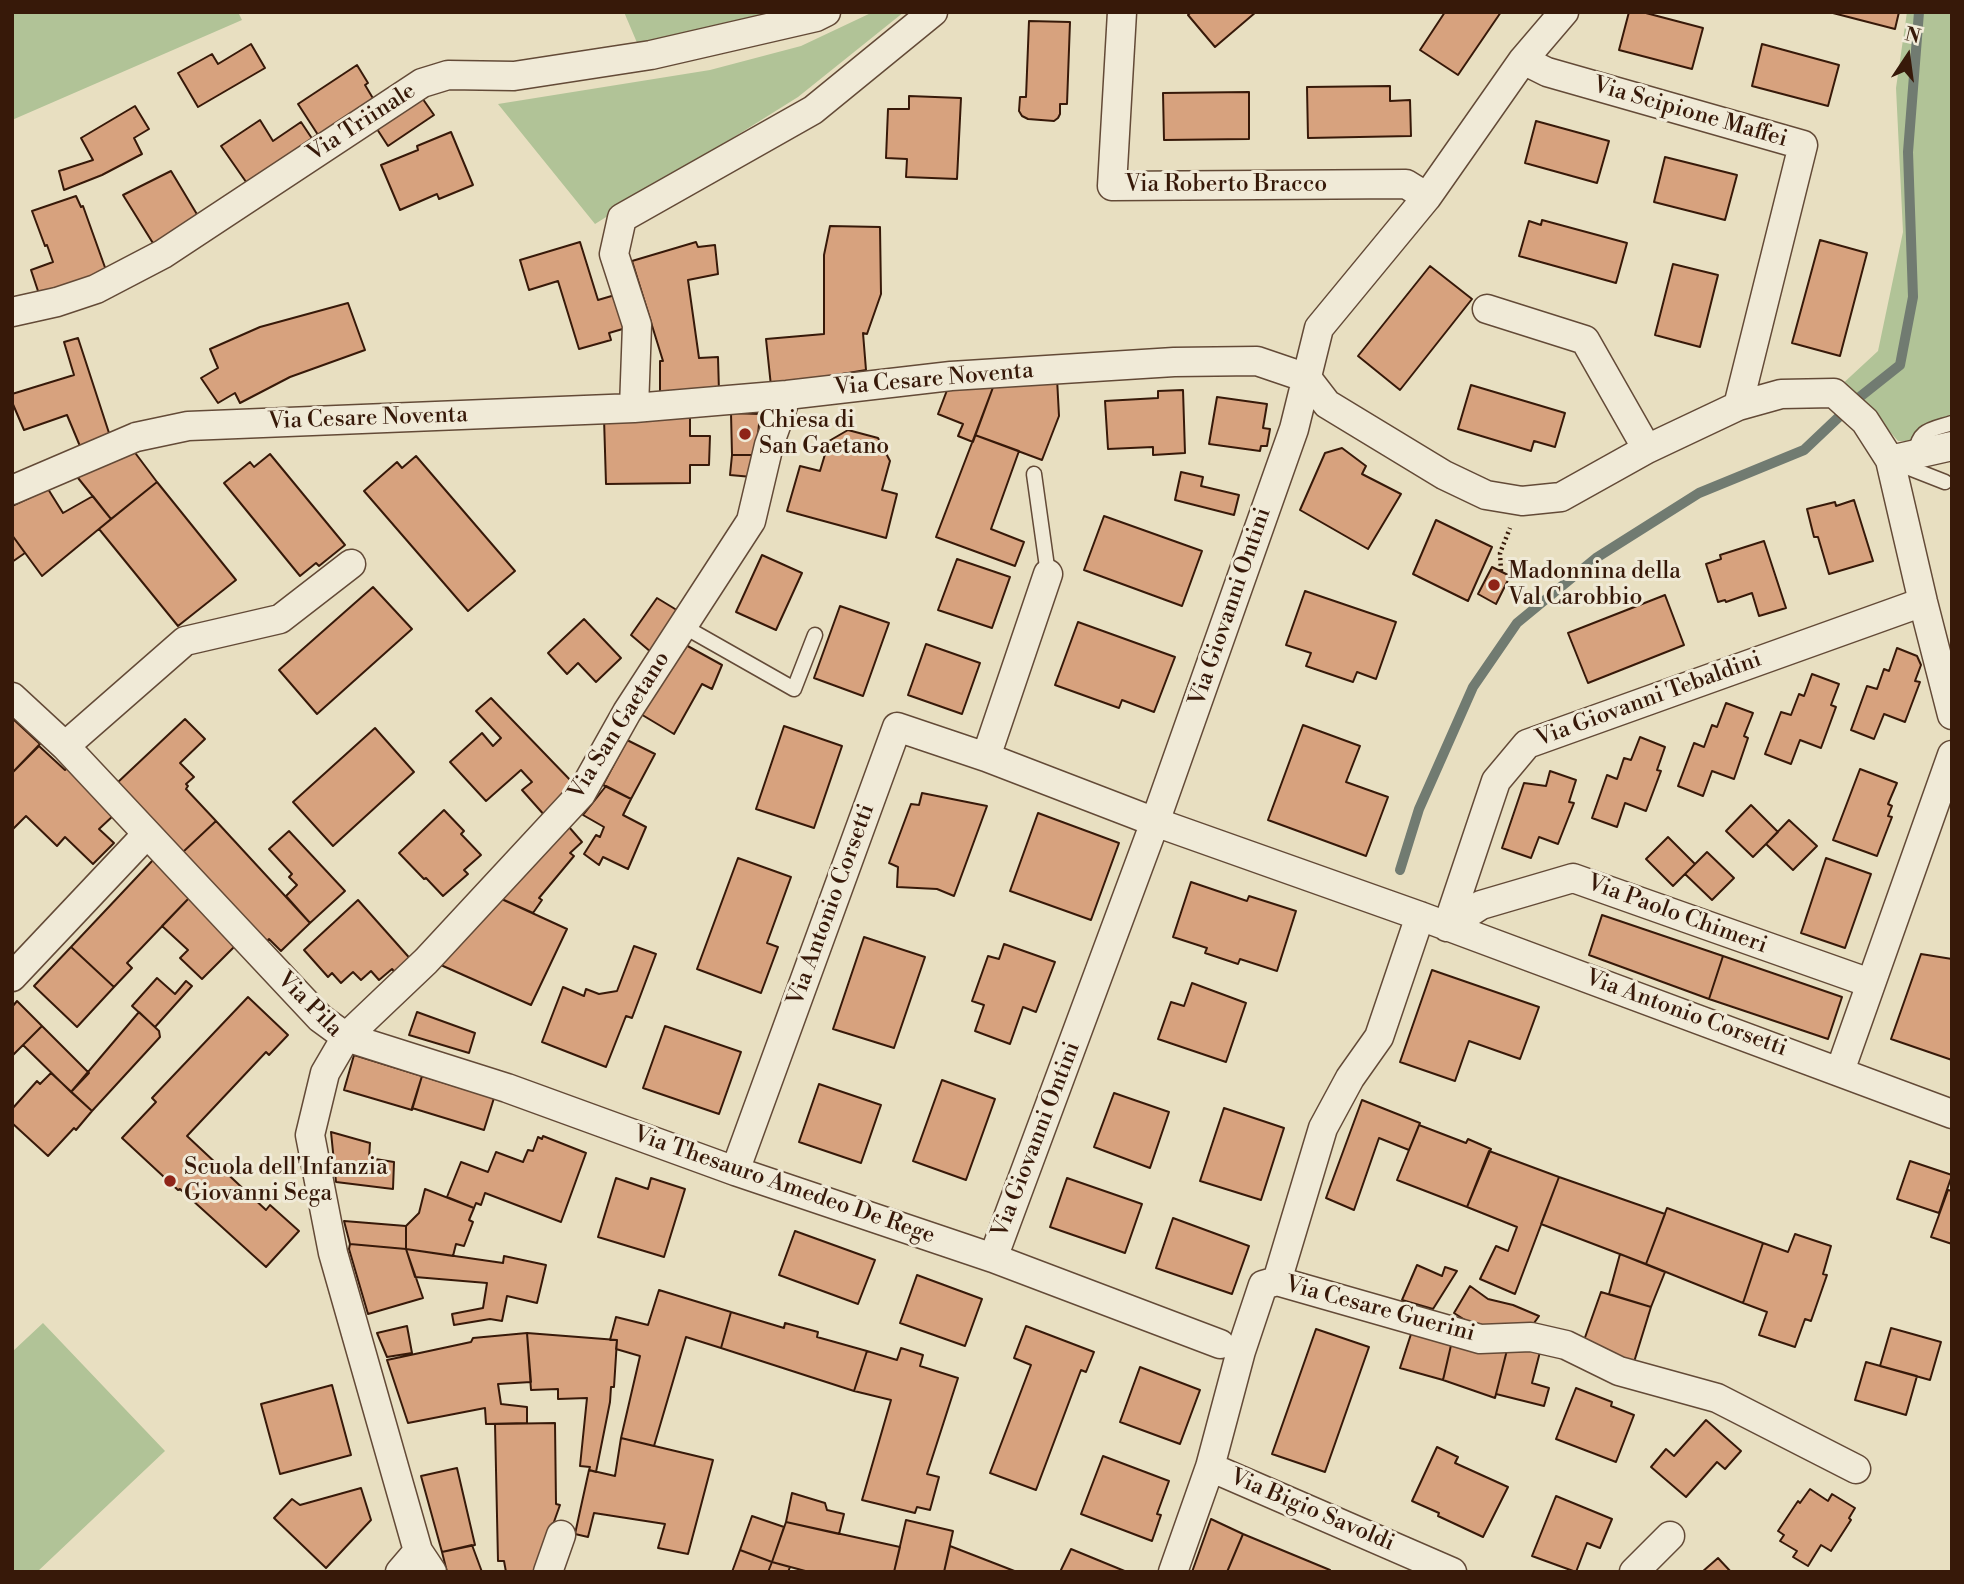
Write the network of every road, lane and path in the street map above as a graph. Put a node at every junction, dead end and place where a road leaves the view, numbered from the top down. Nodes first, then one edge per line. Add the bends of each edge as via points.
1 (826, 12) edge
2 (933, 12) edge
3 (1122, 12) edge
4 (1564, 12) edge
5 (1523, 60) junction
6 (1427, 197) junction
7 (1487, 309) dead end
8 (12, 312) edge
9 (1307, 378) junction
10 (787, 395) junction
11 (1738, 406) junction
12 (634, 408) junction
13 (1952, 423) edge
14 (1952, 446) edge
15 (1647, 449) junction
16 (1902, 457) junction
17 (1034, 474) dead end
18 (1945, 482) dead end
19 (12, 490) edge
20 (1500, 553) dead end
21 (351, 564) dead end
22 (1501, 571) dead end
23 (1048, 574) joint
24 (1923, 603) junction
25 (683, 626) junction
26 (815, 635) dead end
27 (12, 697) edge
28 (1952, 715) edge
29 (65, 746) junction
30 (1952, 755) edge
31 (986, 757) junction
32 (1156, 822) junction
33 (146, 834) junction
34 (1419, 916) junction
35 (1447, 927) junction
36 (12, 977) edge
37 (1870, 983) junction
38 (346, 1037) junction
39 (1840, 1071) junction
40 (1952, 1114) edge
41 (735, 1171) junction
42 (992, 1258) junction
43 (1277, 1282) junction
44 (1220, 1343) dead end
45 (1210, 1467) junction
46 (1856, 1469) dead end
47 (561, 1535) dead end
48 (1670, 1536) dead end
49 (417, 1565) edge
50 (548, 1572) edge
51 (1173, 1572) edge
52 (1452, 1572) edge
53 (1634, 1572) edge

1 - 8 street, Via Triinale via 652,55 514,76 448,75 422,83 163,254 96,289
2 - 12 street via 813,110 622,218 614,254 637,325
3 - 6 street, Via Roberto Bracco via 1112,186 1406,184
4 - 5 street, Via Giovanni Ontini
5 - 6 street, Via Giovanni Ontini
5 - 11 street, Via Scipione Maffei via 1547,72 1803,145
6 - 9 street, Via Giovanni Ontini via 1319,328
7 - 15 street via 1585,340
9 - 10 street, Via Cesare Noventa via 1256,361 1174,362 951,376
9 - 15 street via 1327,404 1444,475 1486,495 1522,501 1561,497
9 - 32 street, Via Giovanni Ontini via 1294,429
10 - 12 street, Via Cesare Noventa
10 - 25 street, Via San Gaetano via 769,445 751,521
11 - 15 street
11 - 16 street via 1781,394 1834,393
12 - 19 street, Via Cesare Noventa via 188,426 136,437
13 - 16 lane via 1925,432
14 - 16 street
16 - 18 lane
16 - 24 street
17 - 23 lane
20 - 22 path
21 - 29 street via 280,619 186,641
23 - 31 street
24 - 28 street
24 - 35 street, Via Giovanni Tebaldini via 1527,744 1496,781
25 - 26 lane via 794,689
25 - 38 street, Via San Gaetano via 581,794 426,961
27 - 29 street, Via Pila
29 - 33 street, Via Pila
30 - 37 street
31 - 32 street, Via Antonio Corsetti
31 - 41 street, Via Antonio Corsetti via 897,727
32 - 34 street, Via Antonio Corsetti
32 - 42 street, Via Giovanni Ontini
33 - 36 street
33 - 38 street, Via Pila via 320,1018
34 - 35 street, Via Antonio Corsetti
34 - 43 street via 1379,1037 1323,1128
35 - 37 street, Via Paolo Chimeri via 1481,905 1573,878
35 - 39 street, Via Antonio Corsetti
37 - 39 street
38 - 41 street, Via Thesauro Amedeo De Rege via 506,1088
38 - 49 street, Via Pila via 325,1073 310,1135 333,1253
39 - 40 street, Via Antonio Corsetti
41 - 42 street, Via Thesauro Amedeo De Rege
42 - 44 street, Via Thesauro Amedeo De Rege
43 - 45 street, Via Cesare Guerini via 1263,1285
43 - 46 street, Via Cesare Guerini via 1479,1339 1531,1337 1566,1345 1619,1371 1717,1398
45 - 51 street, Via Cesare Guerini
45 - 52 street, Via Bigio Savoldi
47 - 50 street
48 - 53 street

